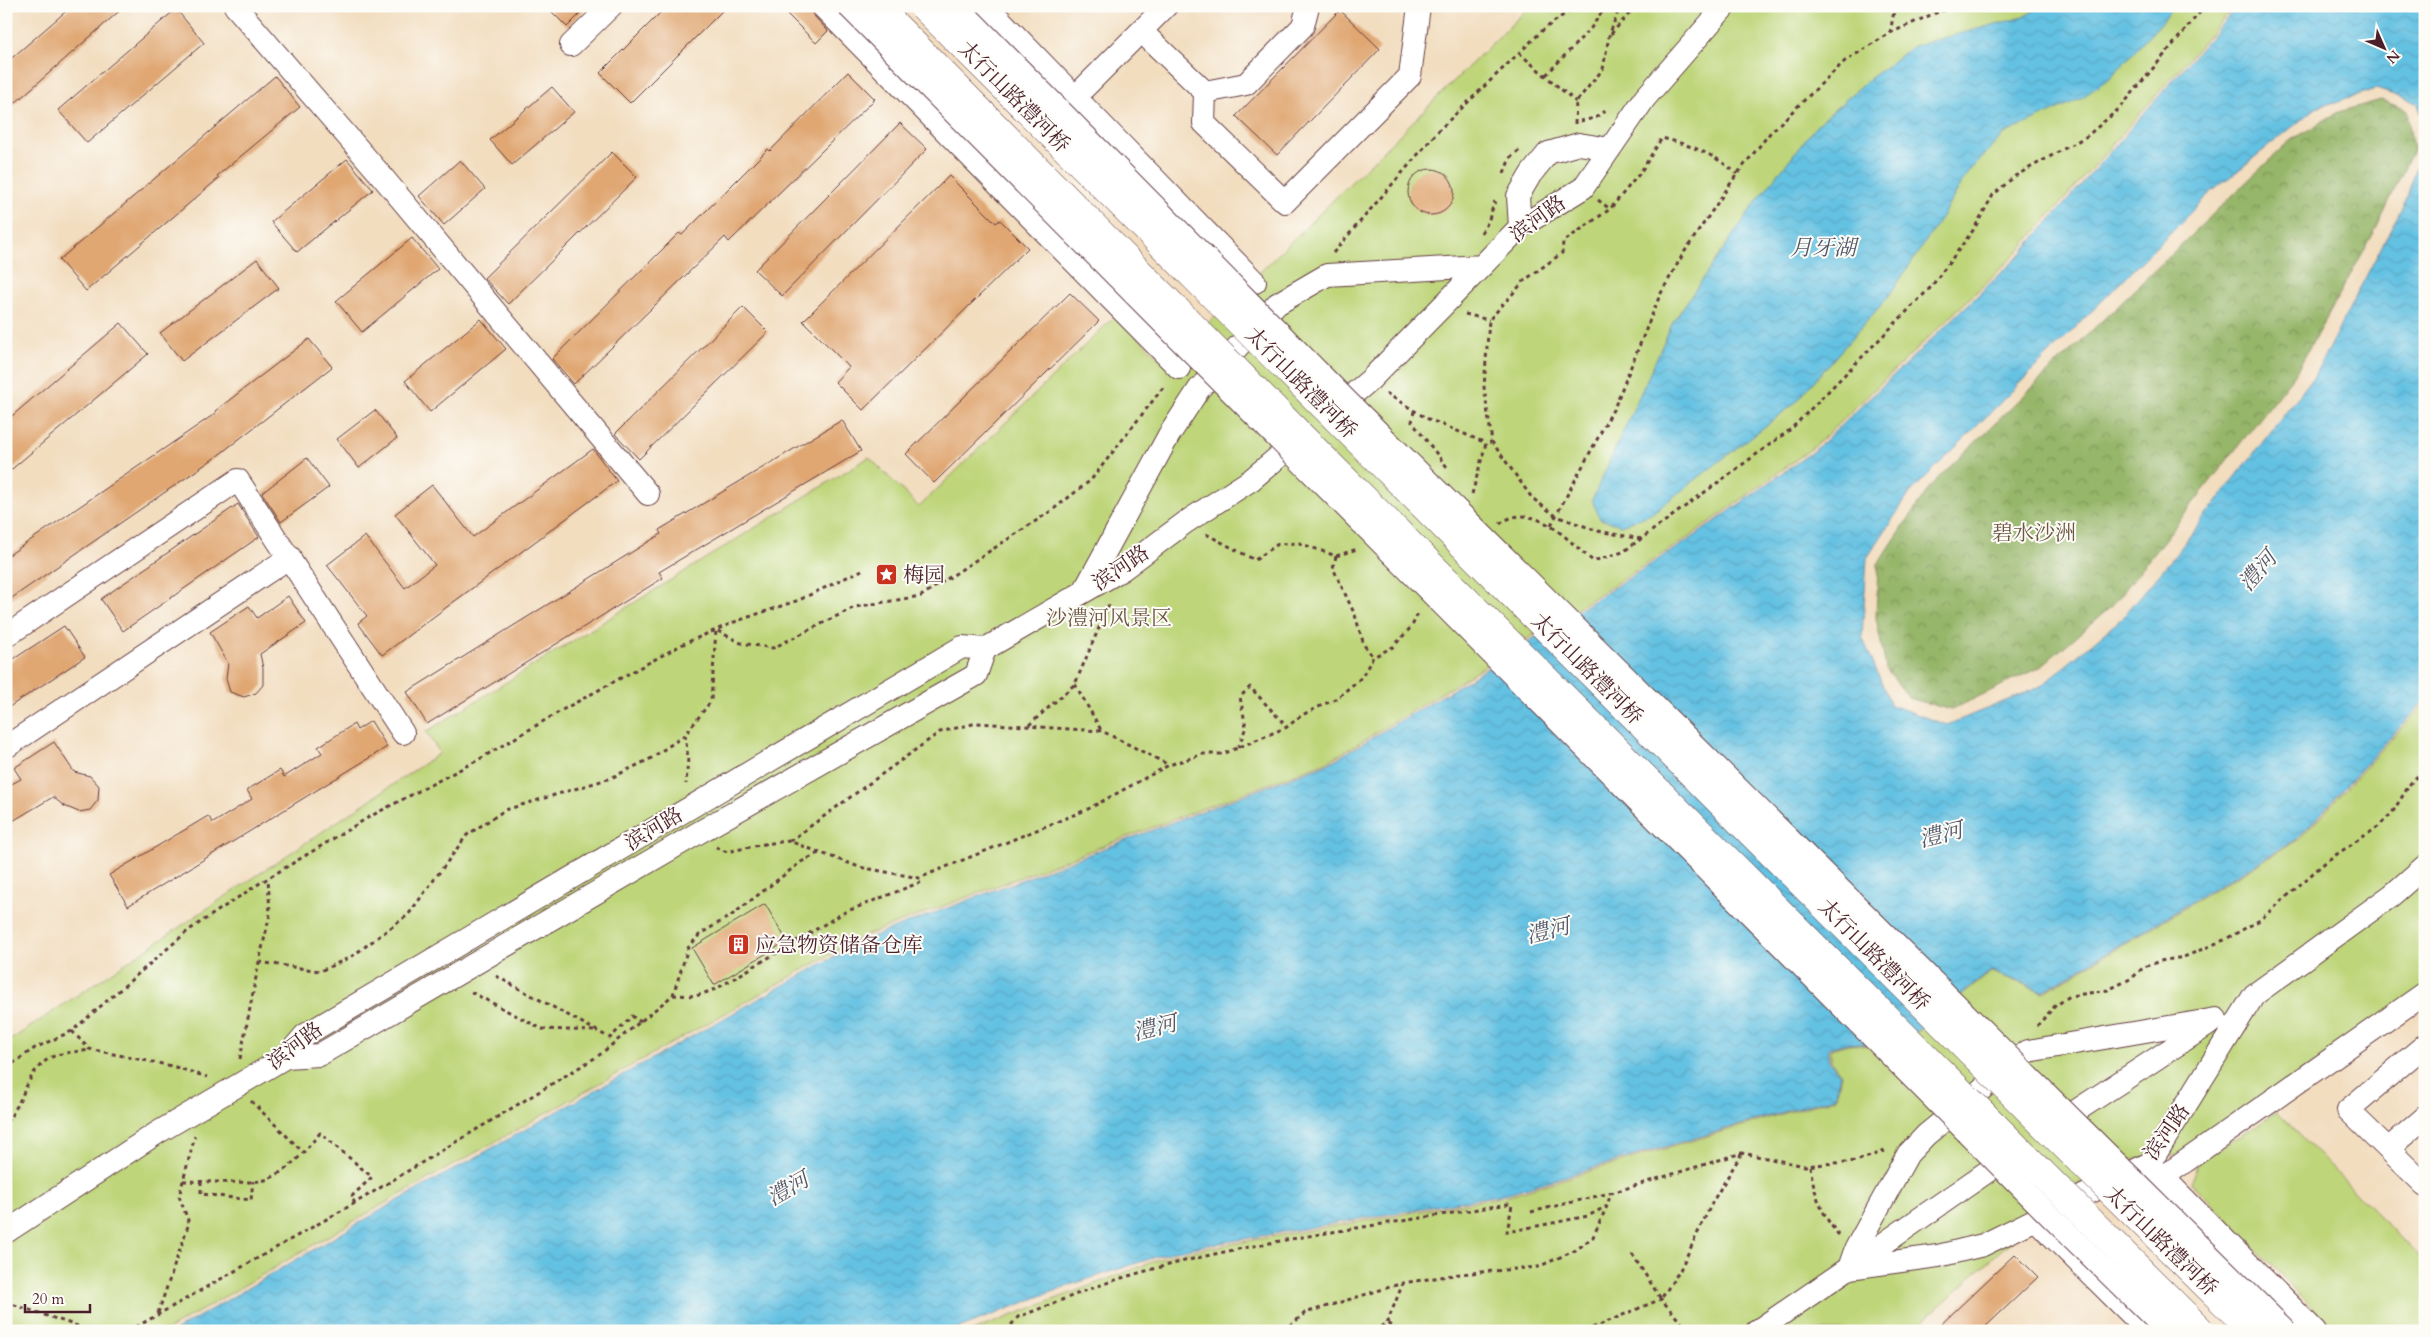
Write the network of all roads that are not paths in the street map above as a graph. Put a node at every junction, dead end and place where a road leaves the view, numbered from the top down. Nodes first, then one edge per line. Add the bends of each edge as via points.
1 (235, 6) edge
2 (612, 6) edge
3 (822, 6) edge
4 (848, 6) edge
5 (876, 6) edge
6 (923, 6) edge
7 (957, 6) edge
8 (987, 6) edge
9 (1166, 6) edge
10 (1308, 6) edge
11 (1419, 6) edge
12 (1725, 6) edge
13 (1142, 31) junction
14 (571, 45) dead end
15 (1205, 92) junction
16 (1075, 97) junction
17 (1610, 149) junction
18 (1520, 227) junction
19 (1482, 266) junction
20 (1255, 282) dead end
21 (1179, 368) road end
22 (1338, 406) junction
23 (1296, 443) junction
24 (648, 494) dead end
25 (290, 557) junction
26 (1083, 593) junction
27 (6, 636) edge
28 (985, 649) junction
29 (403, 733) dead end
30 (6, 747) edge
31 (694, 805) junction
32 (703, 830) junction
33 (2425, 866) edge
34 (462, 942) junction
35 (474, 964) junction
36 (2425, 993) edge
37 (2254, 995) junction
38 (2216, 1020) junction
39 (2425, 1045) edge
40 (286, 1057) junction
41 (2425, 1117) edge
42 (2058, 1123) junction
43 (2388, 1149) junction
44 (2008, 1157) junction
45 (2156, 1170) junction
46 (2425, 1185) edge
47 (2041, 1216) junction
48 (6, 1232) edge
49 (1853, 1258) junction
50 (1757, 1331) edge
51 (2148, 1331) edge
52 (2167, 1331) edge
53 (2201, 1331) edge
54 (2253, 1331) edge
55 (2286, 1331) edge
56 (2315, 1331) edge

1 - 24 street
2 - 14 street
3 - 21 street
4 - 23 street, 太行山路澧河桥, bridge
5 - 23 main road, 太行山路澧河桥, bridge
6 - 22 main road, 太行山路澧河桥, bridge
7 - 22 street, 太行山路澧河桥, bridge
8 - 16 street
9 - 13 street
10 - 15 street via 1303,26 1246,84
11 - 15 street via 1410,76 1285,202 1204,123
12 - 17 street, 滨河路 via 1645,98
13 - 15 street
13 - 16 street
16 - 20 street
17 - 18 street, 滨河路 via 1583,188
17 - 18 street via 1579,144 1548,153 1530,174 1518,196
18 - 19 street, 滨河路
19 - 22 street, 滨河路 via 1370,380
19 - 26 street via 1327,275 1278,304 1199,389 1169,435
22 - 42 main road, 太行山路澧河桥, bridge
23 - 26 street, 滨河路 via 1251,480
23 - 44 main road, 太行山路澧河桥, bridge
25 - 27 street via 238,480
25 - 29 street
25 - 30 street
26 - 28 street, 滨河路
28 - 31 street, 滨河路 via 962,646
28 - 32 street via 976,675
31 - 32 street
31 - 34 street, 滨河路
32 - 35 street
33 - 37 street, 滨河路 via 2392,895
34 - 35 street
34 - 40 street, 滨河路 via 305,1034
35 - 40 street via 320,1055
36 - 45 street
37 - 38 street
37 - 45 street, 滨河路
38 - 42 street
38 - 49 street via 2028,1051 1926,1135 1908,1154
39 - 43 street via 2348,1110
40 - 48 street, 滨河路 via 156,1134
41 - 43 street
42 - 54 main road, 太行山路澧河桥, bridge
42 - 55 street, 太行山路澧河桥, bridge
43 - 46 street
44 - 47 street, 太行山路澧河桥, bridge
44 - 49 street
44 - 53 main road, 太行山路澧河桥, bridge
45 - 47 street, 滨河路
45 - 56 street
47 - 49 street, 滨河路 via 1984,1245 1938,1256
47 - 51 street
47 - 52 street, 太行山路澧河桥, bridge
49 - 50 street, 滨河路

